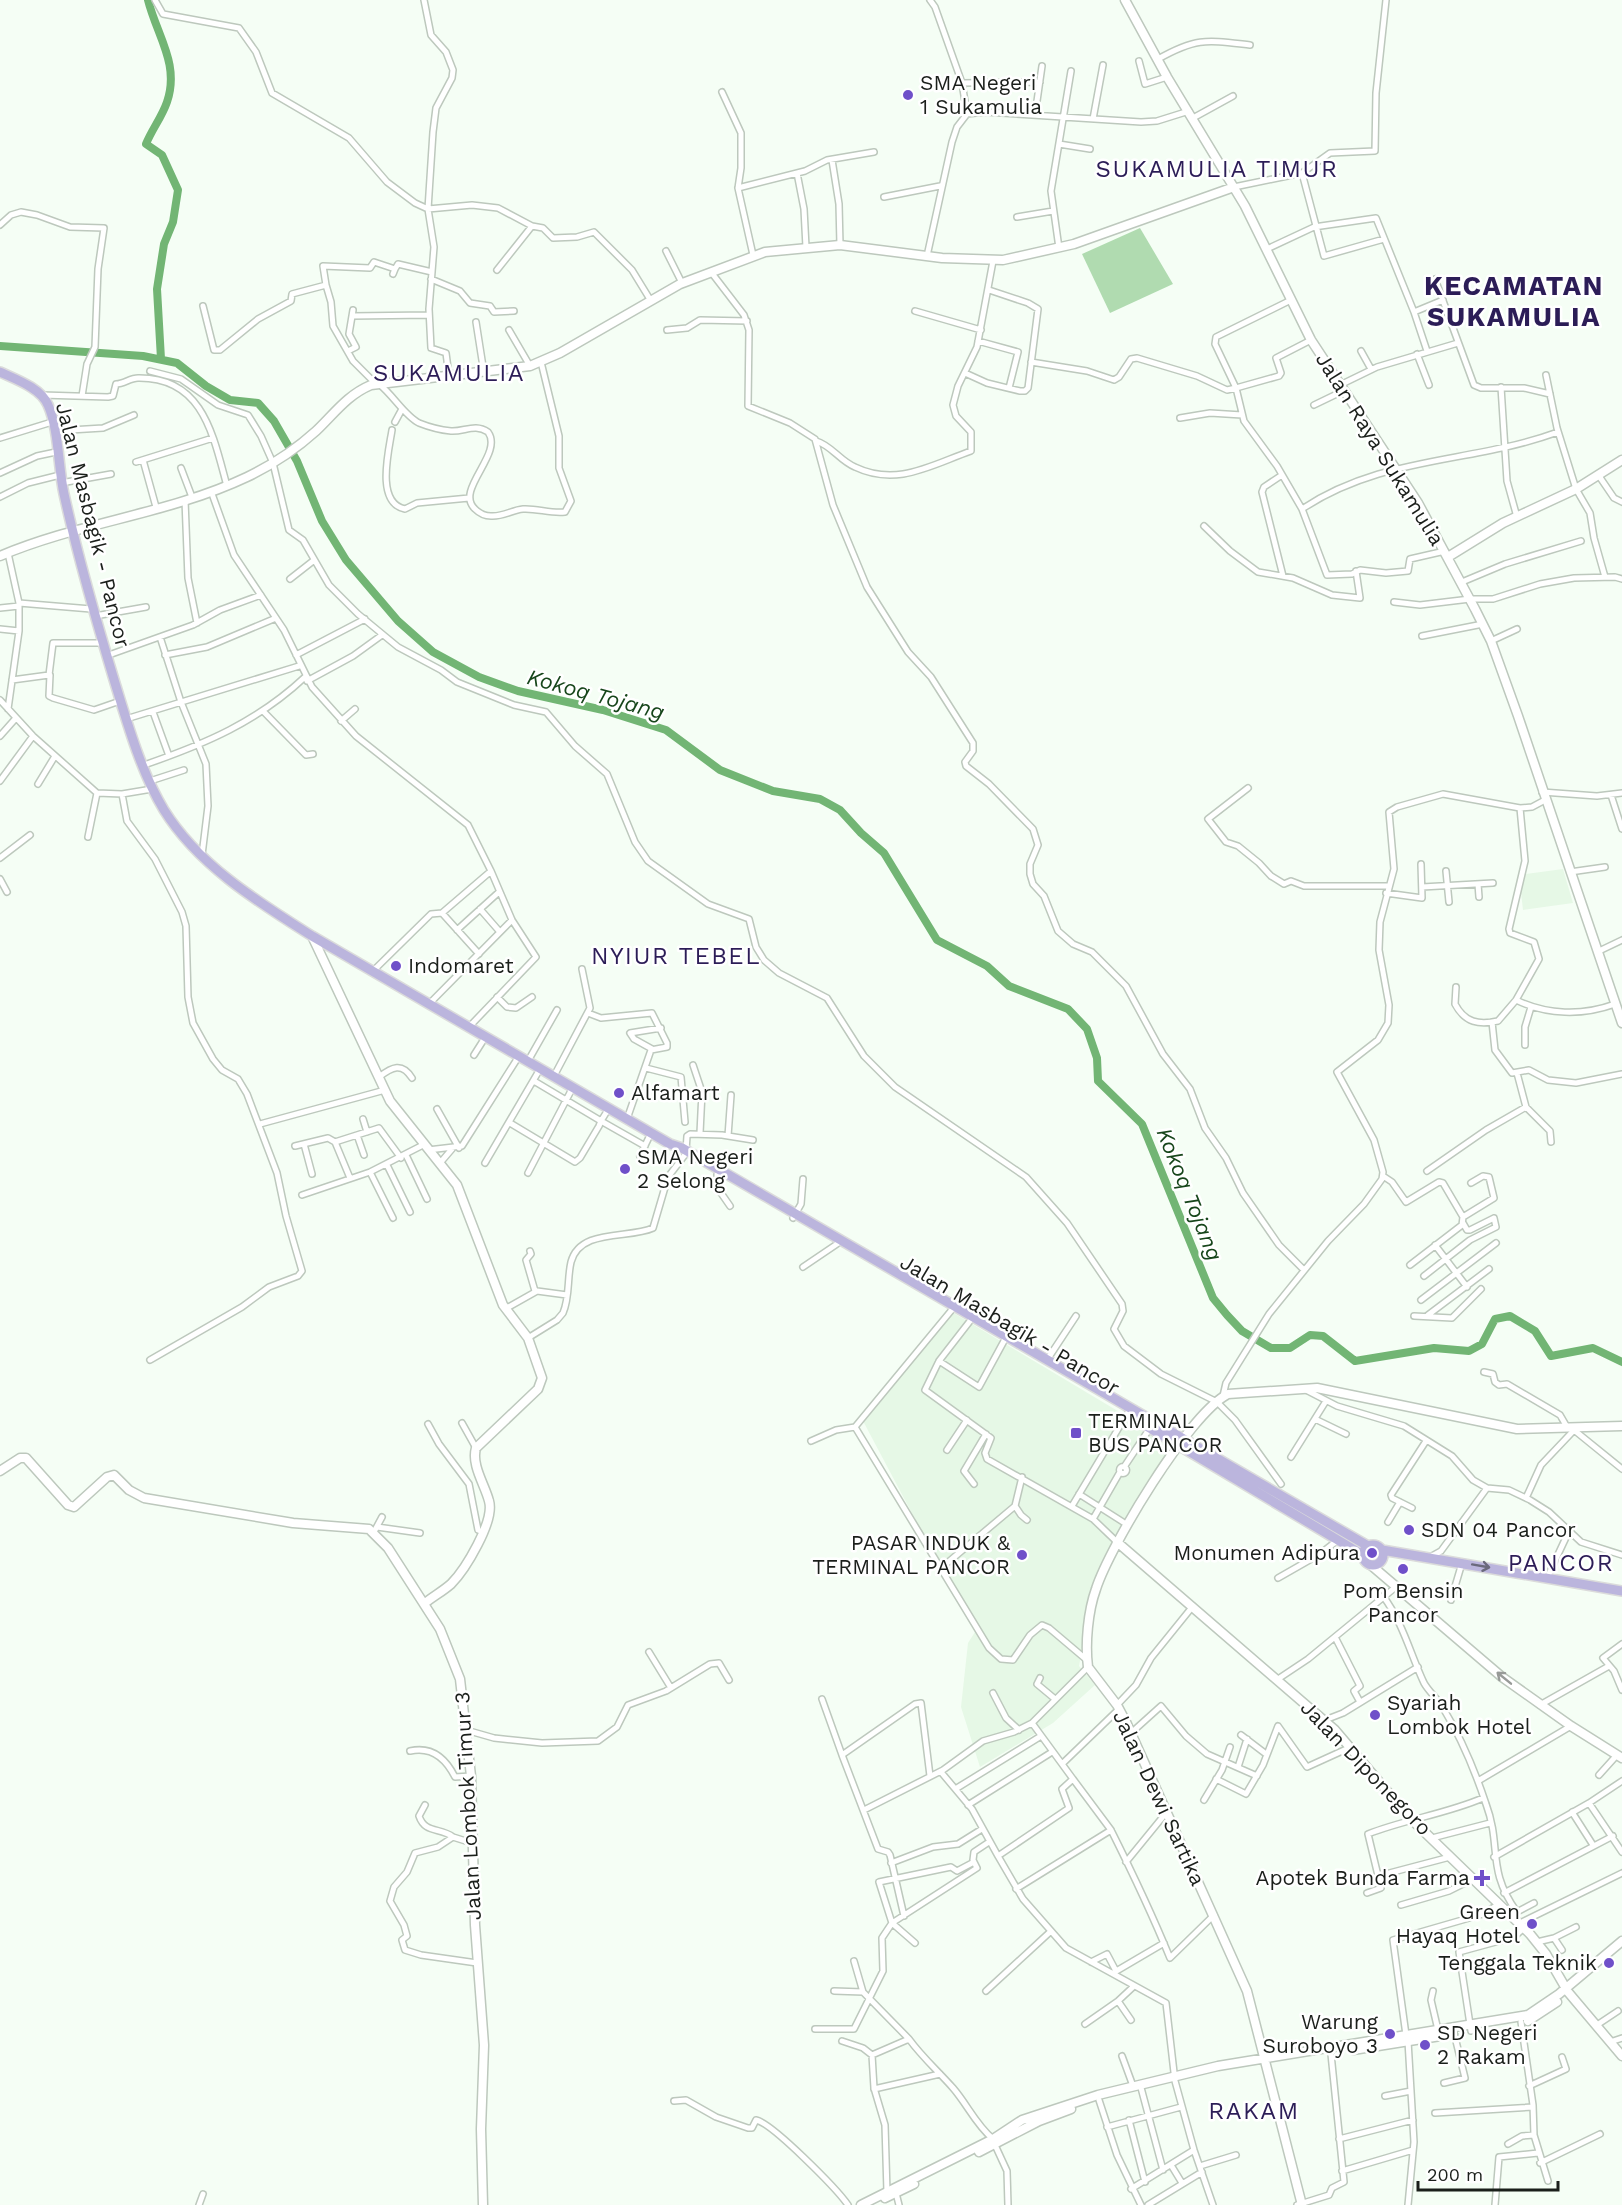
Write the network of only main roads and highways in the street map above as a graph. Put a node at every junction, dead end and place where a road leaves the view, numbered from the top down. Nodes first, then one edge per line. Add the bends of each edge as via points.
1 (0, 372) edge
2 (685, 1153) junction
3 (794, 1216) junction
4 (865, 1257) junction
5 (954, 1308) junction
6 (1180, 1442) junction
7 (1382, 1550) junction
8 (1365, 1551) junction
9 (1622, 1591) edge

1 - 2 main road, Jalan Masbagik - Pancor via 41,395 48,404 60,479 102,643 151,785 178,830 261,903 312,936
2 - 3 main road, Jalan Masbagik - Pancor
2 - 3 main road, Jalan Masbagik - Pancor via 717,1175
3 - 4 main road, Jalan Masbagik - Pancor
3 - 4 main road, Jalan Masbagik - Pancor
4 - 5 main road, Jalan Masbagik - Pancor
5 - 6 main road, Jalan Masbagik - Pancor
5 - 6 main road, Jalan Masbagik - Pancor via 1150,1428
6 - 8 main road, Jalan Masbagik - Pancor
6 - 8 main road, Jalan Masbagik - Pancor via 1338,1540
7 - 8 main road via 1376,1545
7 - 8 main road via 1382,1561 1372,1566 1366,1563
7 -> 9 main road

